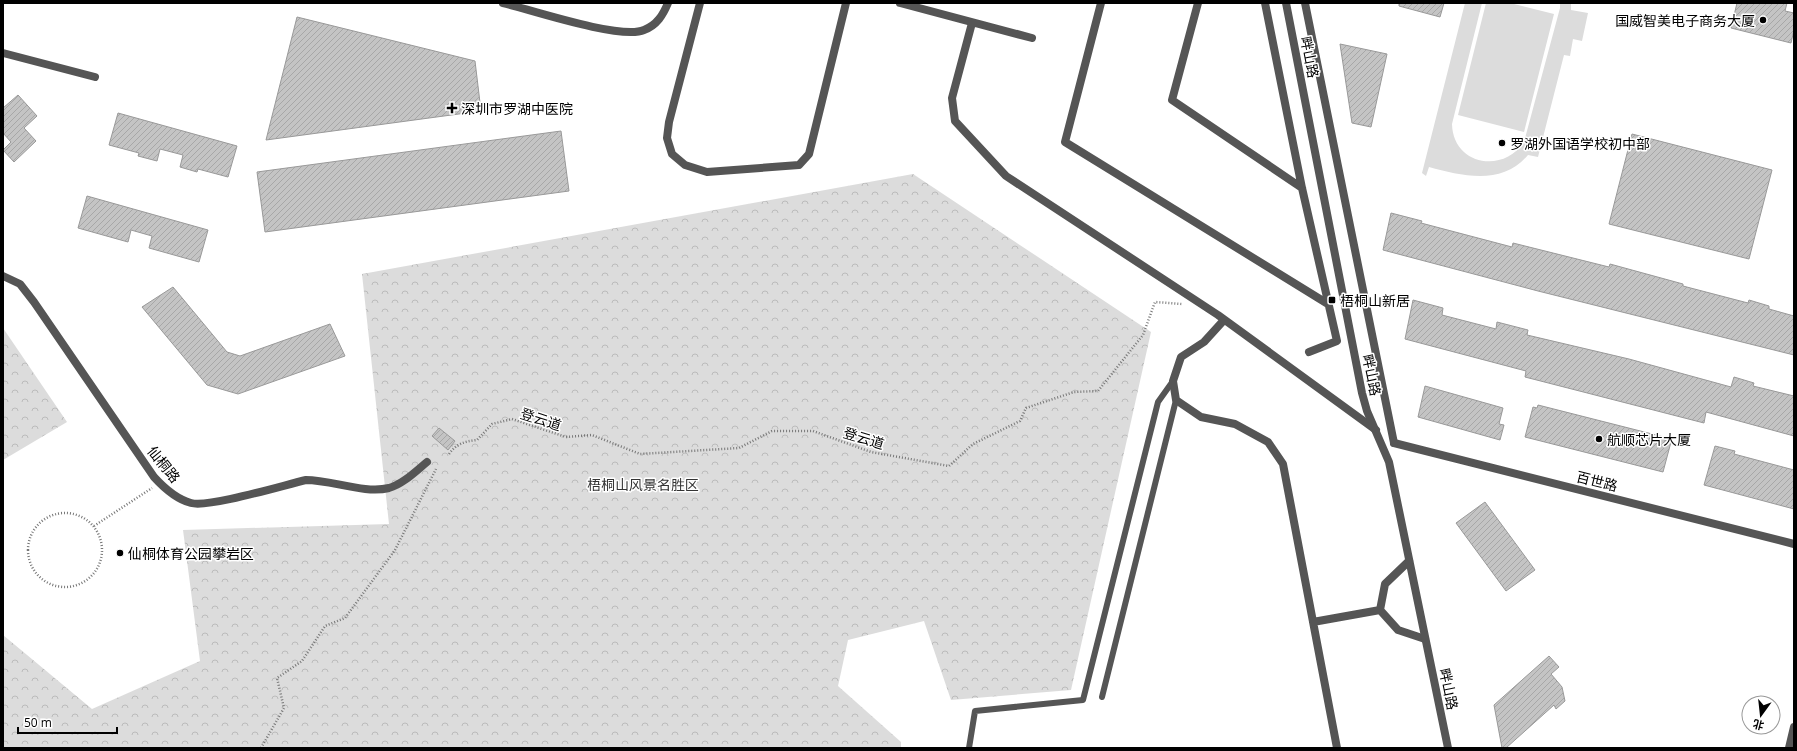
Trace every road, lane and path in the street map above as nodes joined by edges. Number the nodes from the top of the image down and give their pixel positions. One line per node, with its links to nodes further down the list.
1 (503, 3): 2 (street)
2 (668, 3)
3 (700, 3): 4 (street)
4 (846, 3)
5 (900, 3): 11 (street)
6 (1101, 3): 17 (street)
7 (1198, 3): 15 (street)
8 (1265, 3): 15 (street)
9 (1286, 3): 23 (street, 畔山路)
10 (1305, 3): 24 (street, 畔山路)
11 (972, 23): 12 (street); 19 (street)
12 (1032, 38)
13 (3, 53): 14 (street)
14 (95, 77)
15 (1302, 188): 17 (street)
16 (3, 276): 28 (street, 仙桐路)
17 (1328, 304): 20 (street)
18 (1188, 307): 25 (path, 登云道)
19 (1224, 320): 21 (street); 23 (street)
20 (1309, 352)
21 (1173, 381): 22 (street); 38 (lane)
22 (1176, 400): 33 (street); 35 (lane)
23 (1376, 430): 31 (street, 畔山路)
24 (1394, 443): 30 (street, 百世路)
25 (449, 454)
26 (427, 462): 28 (street, 仙桐路)
27 (436, 469): 37 (path)
28 (159, 483): 29 (path)
29 (94, 526): 29 (path)
30 (1794, 544)
31 (1409, 561): 32 (street); 34 (street, 畔山路)
32 (1380, 610): 33 (street); 34 (street)
33 (1313, 622): 39 (street)
34 (1425, 638): 40 (street, 畔山路)
35 (1102, 697)
36 (1794, 727): 41 (street)
37 (260, 748)
38 (969, 748)
39 (1337, 748)
40 (1448, 748)
41 (1789, 748)

